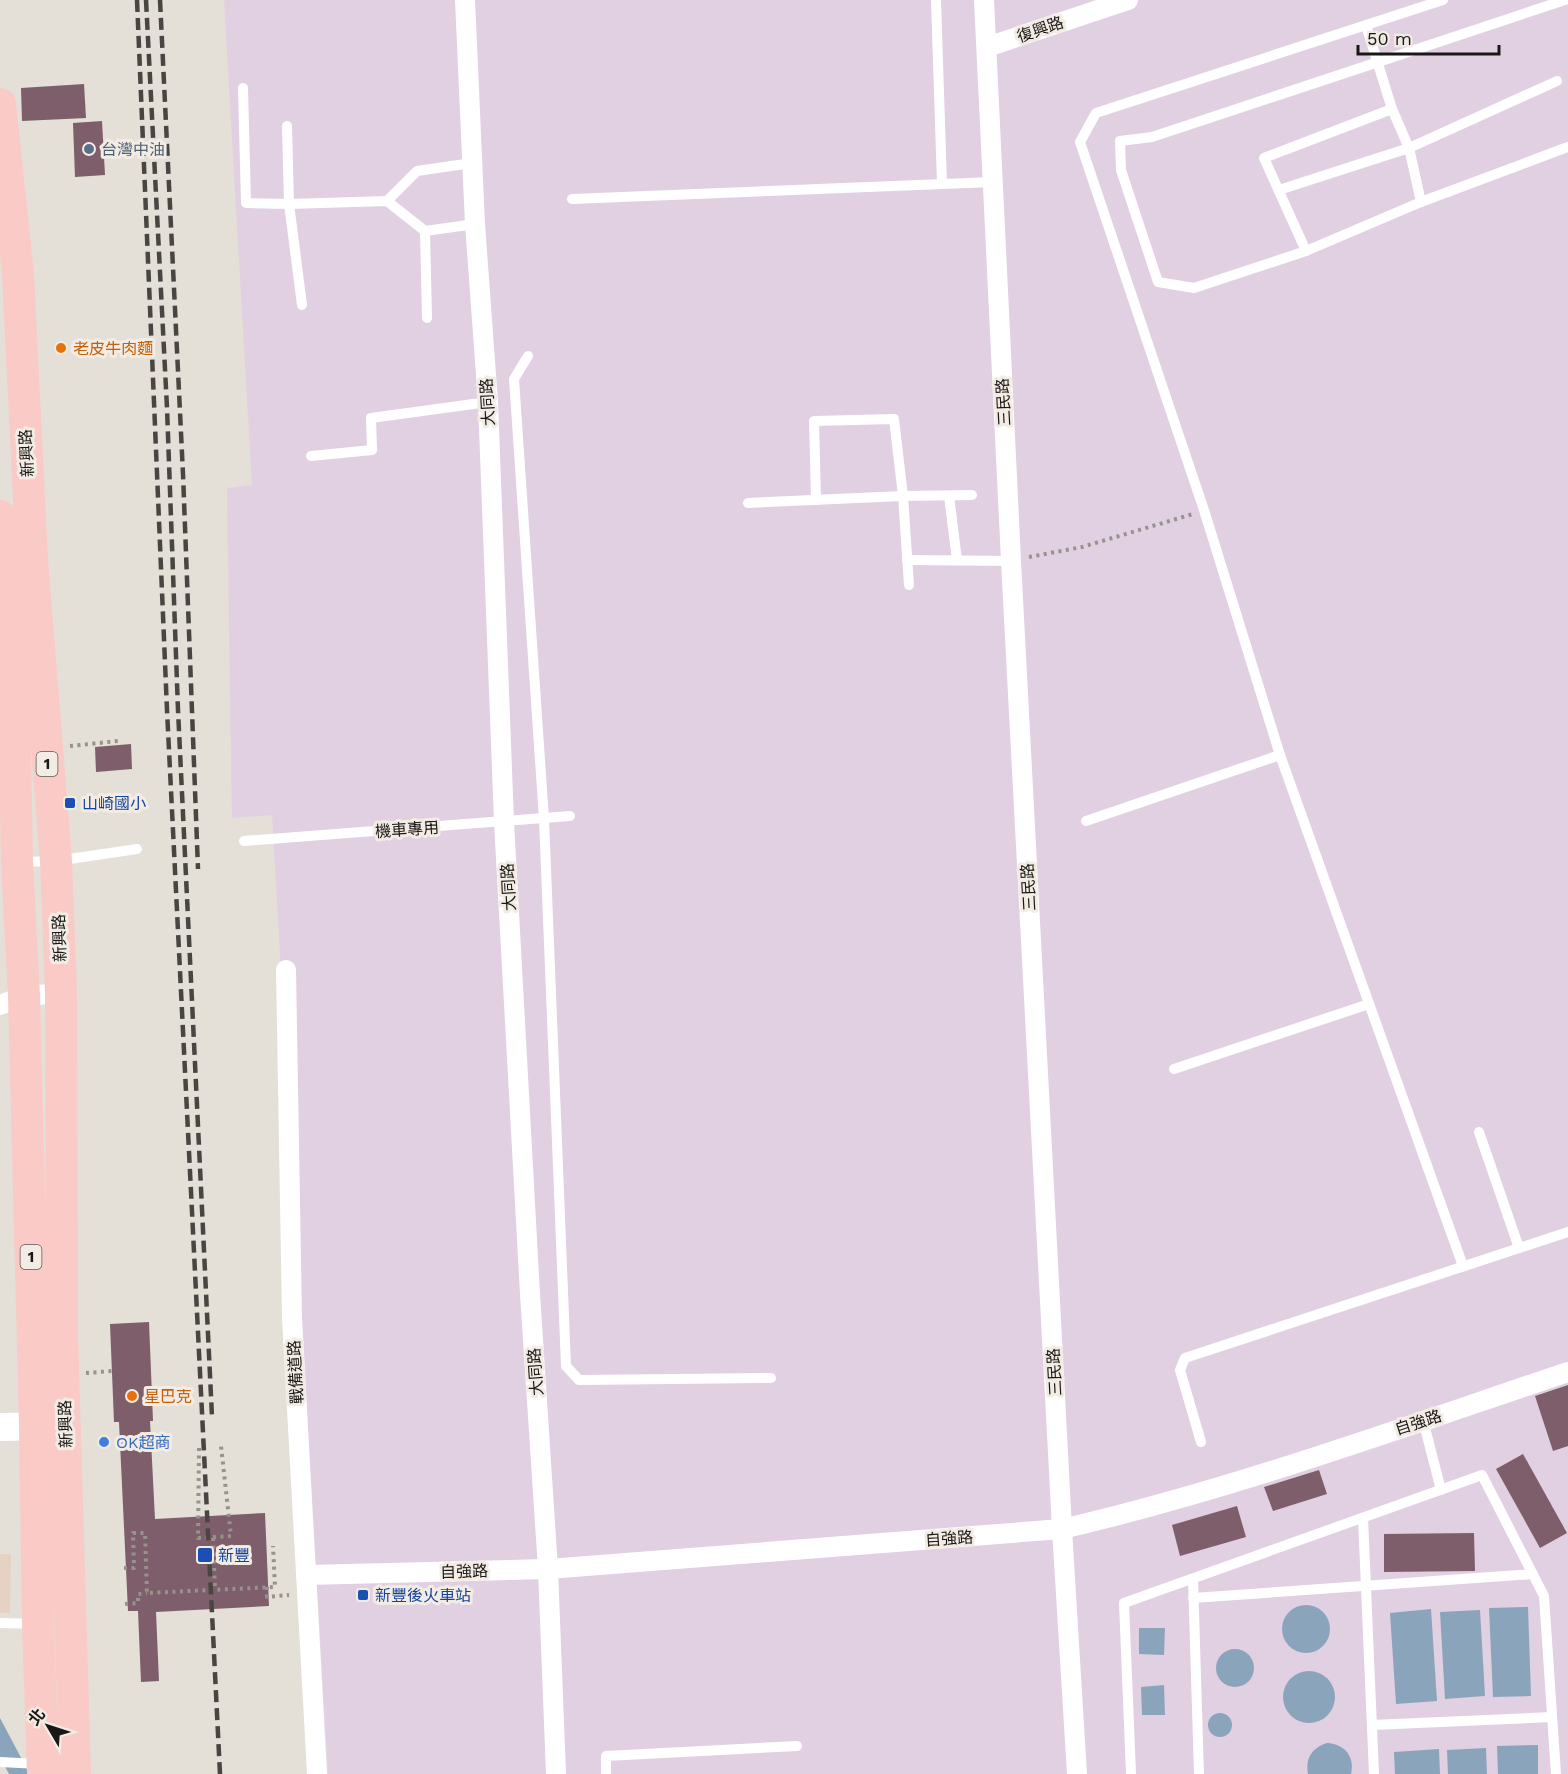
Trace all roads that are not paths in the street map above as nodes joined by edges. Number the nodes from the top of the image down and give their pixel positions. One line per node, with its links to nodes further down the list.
1 (465, 0): 17 (street, 大同路)
2 (936, 0): 19 (lane)
3 (984, 0): 8 (street, 三民路)
4 (1128, 0): 8 (street, 復興路)
5 (1443, 0): 7 (lane)
6 (1565, 0): 9 (lane)
7 (1366, 25): 9 (lane); 46 (lane)
8 (987, 47): 18 (street, 三民路)
9 (1378, 62): 13 (lane); 27 (lane)
10 (1557, 81): 16 (lane)
11 (243, 88): 24 (lane)
12 (0, 104): 28 (main road, 新興路 / 1)
13 (1392, 109): 16 (lane); 20 (lane)
14 (287, 126): 24 (lane)
15 (1568, 147): 23 (lane)
16 (1409, 148): 20 (lane); 23 (lane)
17 (472, 163): 22 (lane); 25 (street, 大同路)
18 (993, 182): 19 (lane); 43 (street, 三民路)
19 (942, 184): 21 (lane)
20 (1279, 190): 27 (lane)
21 (572, 199)
22 (387, 201): 24 (lane); 26 (lane)
23 (1421, 202): 27 (lane)
24 (289, 204): 29 (lane)
25 (476, 224): 26 (lane); 32 (street, 大同路)
26 (425, 231): 30 (lane)
27 (1306, 251)
28 (9, 274): 40 (main road, 新興路 / 1)
29 (302, 305)
30 (428, 318)
31 (528, 356): 48 (lane)
32 (488, 402): 33 (lane); 50 (street, 大同路)
33 (311, 456)
34 (949, 495): 35 (lane); 36 (lane); 42 (lane)
35 (972, 495)
36 (903, 496): 37 (lane); 37 (lane); 41 (lane)
37 (816, 500): 38 (lane)
38 (748, 502)
39 (0, 516): 40 (main road, 新興路 / 1)
40 (13, 560): 45 (main road, 新興路 / 1)
41 (907, 560): 42 (lane); 44 (lane)
42 (957, 560): 43 (lane)
43 (1011, 561): 72 (street, 三民路)
44 (909, 585)
45 (20, 750): 53 (main road, 新興路 / 1); 54 (main road, 新興路 / 1)
46 (1280, 755): 49 (lane); 58 (lane)
47 (570, 816): 48 (lane, 機車專用)
48 (544, 819): 50 (lane, 機車專用); 65 (lane)
49 (1086, 821)
50 (504, 822): 51 (lane, 機車專用); 73 (street, 大同路)
51 (244, 841)
52 (137, 849): 53 (lane)
53 (56, 861): 54 (lane); 56 (main road, 新興路 / 1)
54 (17, 862): 57 (main road, 新興路 / 1)
55 (286, 970): 75 (street, 戰備道路)
56 (61, 993): 57 (street); 67 (main road, 新興路 / 1)
57 (12, 1001): 67 (main road, 新興路 / 1)
58 (1369, 1004): 59 (lane); 63 (lane)
59 (1174, 1069)
60 (1479, 1132): 62 (lane)
61 (1568, 1232): 62 (lane)
62 (1519, 1248): 63 (lane)
63 (1463, 1266): 69 (lane)
64 (1568, 1372): 66 (street, 自強路)
65 (771, 1378)
66 (1424, 1420): 70 (lane); 72 (street, 自強路)
67 (50, 1426): 68 (street); 80 (main road, 新興路 / 1); 86 (main road, 新興路 / 1)
68 (0, 1427)
69 (1201, 1442)
70 (1441, 1490): 71 (lane); 74 (lane)
71 (1363, 1518): 76 (lane); 77 (lane)
72 (1062, 1529): 73 (street, 自強路); 90 (street, 三民路)
73 (548, 1569): 75 (street, 自強路); 88 (street, 大同路)
74 (1533, 1574): 77 (lane); 81 (lane)
75 (306, 1575): 87 (street, 戰備道路)
76 (1193, 1579): 78 (lane); 91 (lane)
77 (1365, 1585): 78 (lane); 82 (lane)
78 (1193, 1598): 92 (lane)
79 (0, 1623): 80 (lane)
80 (38, 1624): 85 (main road, 新興路 / 1)
81 (1552, 1717): 82 (lane); 94 (lane)
82 (1372, 1725): 93 (lane)
83 (797, 1746): 89 (lane)
84 (0, 1762): 85 (lane)
85 (43, 1769)
86 (75, 1774)
87 (317, 1774)
88 (556, 1774)
89 (606, 1774)
90 (1077, 1774)
91 (1131, 1774)
92 (1199, 1774)
93 (1374, 1774)
94 (1556, 1774)

